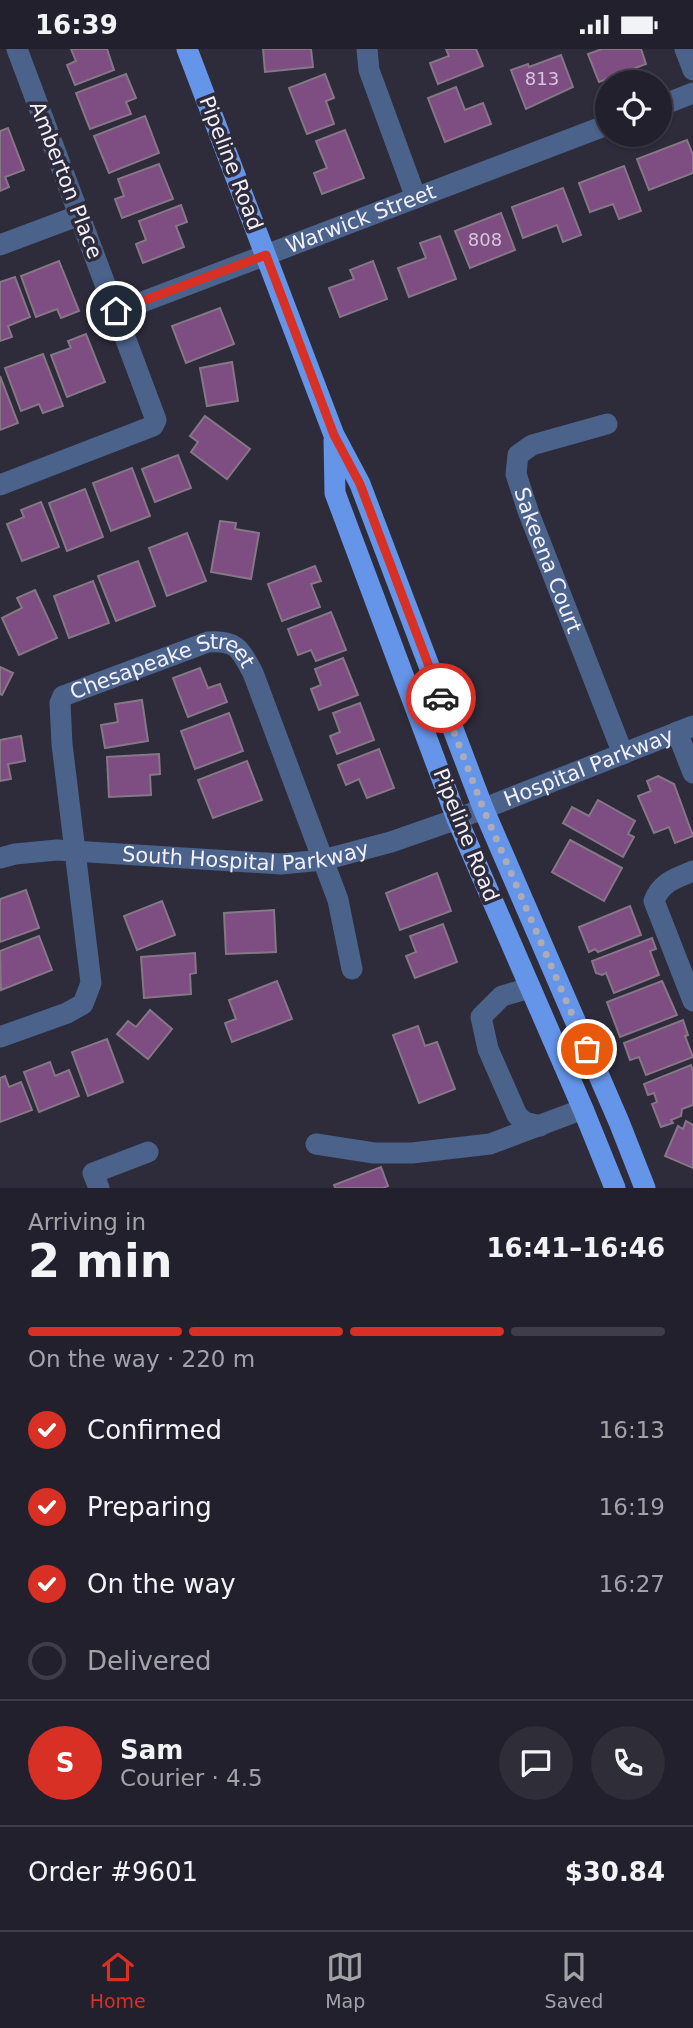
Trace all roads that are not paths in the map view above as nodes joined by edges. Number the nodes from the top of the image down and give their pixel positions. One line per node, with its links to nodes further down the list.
1 (17, 49): 10 (street, Amberton Place)
2 (187, 49): 12 (main road, Pipeline Road)
3 (367, 49): 9 (street)
4 (685, 49): 5 (street)
5 (693, 70)
6 (693, 93): 7 (street)
7 (672, 101)
8 (595, 130): 9 (street, Warwick Street)
9 (416, 198): 12 (street, Warwick Street)
10 (80, 215): 11 (street); 13 (street, Amberton Place)
11 (0, 245)
12 (266, 255): 13 (street, Warwick Street); 15 (main road, Pipeline Road)
13 (116, 311): 16 (street, Amberton Place)
14 (607, 425): 18 (street, Sakeena Court)
15 (334, 435): 20 (main road, Pipeline Road); 21 (main road, Pipeline Road)
16 (0, 485)
17 (685, 729): 18 (street, Hospital Parkway); 19 (street)
18 (623, 754): 20 (street, Hospital Parkway)
19 (693, 773)
20 (483, 808): 21 (street, South Hospital Parkway); 31 (main road, Pipeline Road)
21 (457, 818): 24 (street, South Hospital Parkway); 27 (main road, Pipeline Road)
22 (75, 852): 23 (street, South Hospital Parkway); 24 (street, South Hospital Parkway); 24 (street, Chesapeake Street); 29 (street)
23 (0, 858)
24 (323, 860): 26 (street)
25 (693, 871): 28 (street)
26 (352, 969)
27 (530, 988): 30 (main road, Pipeline Road); 32 (street)
28 (693, 1001)
29 (0, 1037)
30 (583, 1109): 32 (street); 33 (main road, Pipeline Road)
31 (619, 1122): 33 (main road); 38 (main road, Pipeline Road)
32 (540, 1126): 34 (street)
33 (593, 1133): 37 (main road, Pipeline Road)
34 (316, 1145)
35 (148, 1152): 36 (street)
36 (99, 1188)
37 (615, 1188)
38 (645, 1188)

